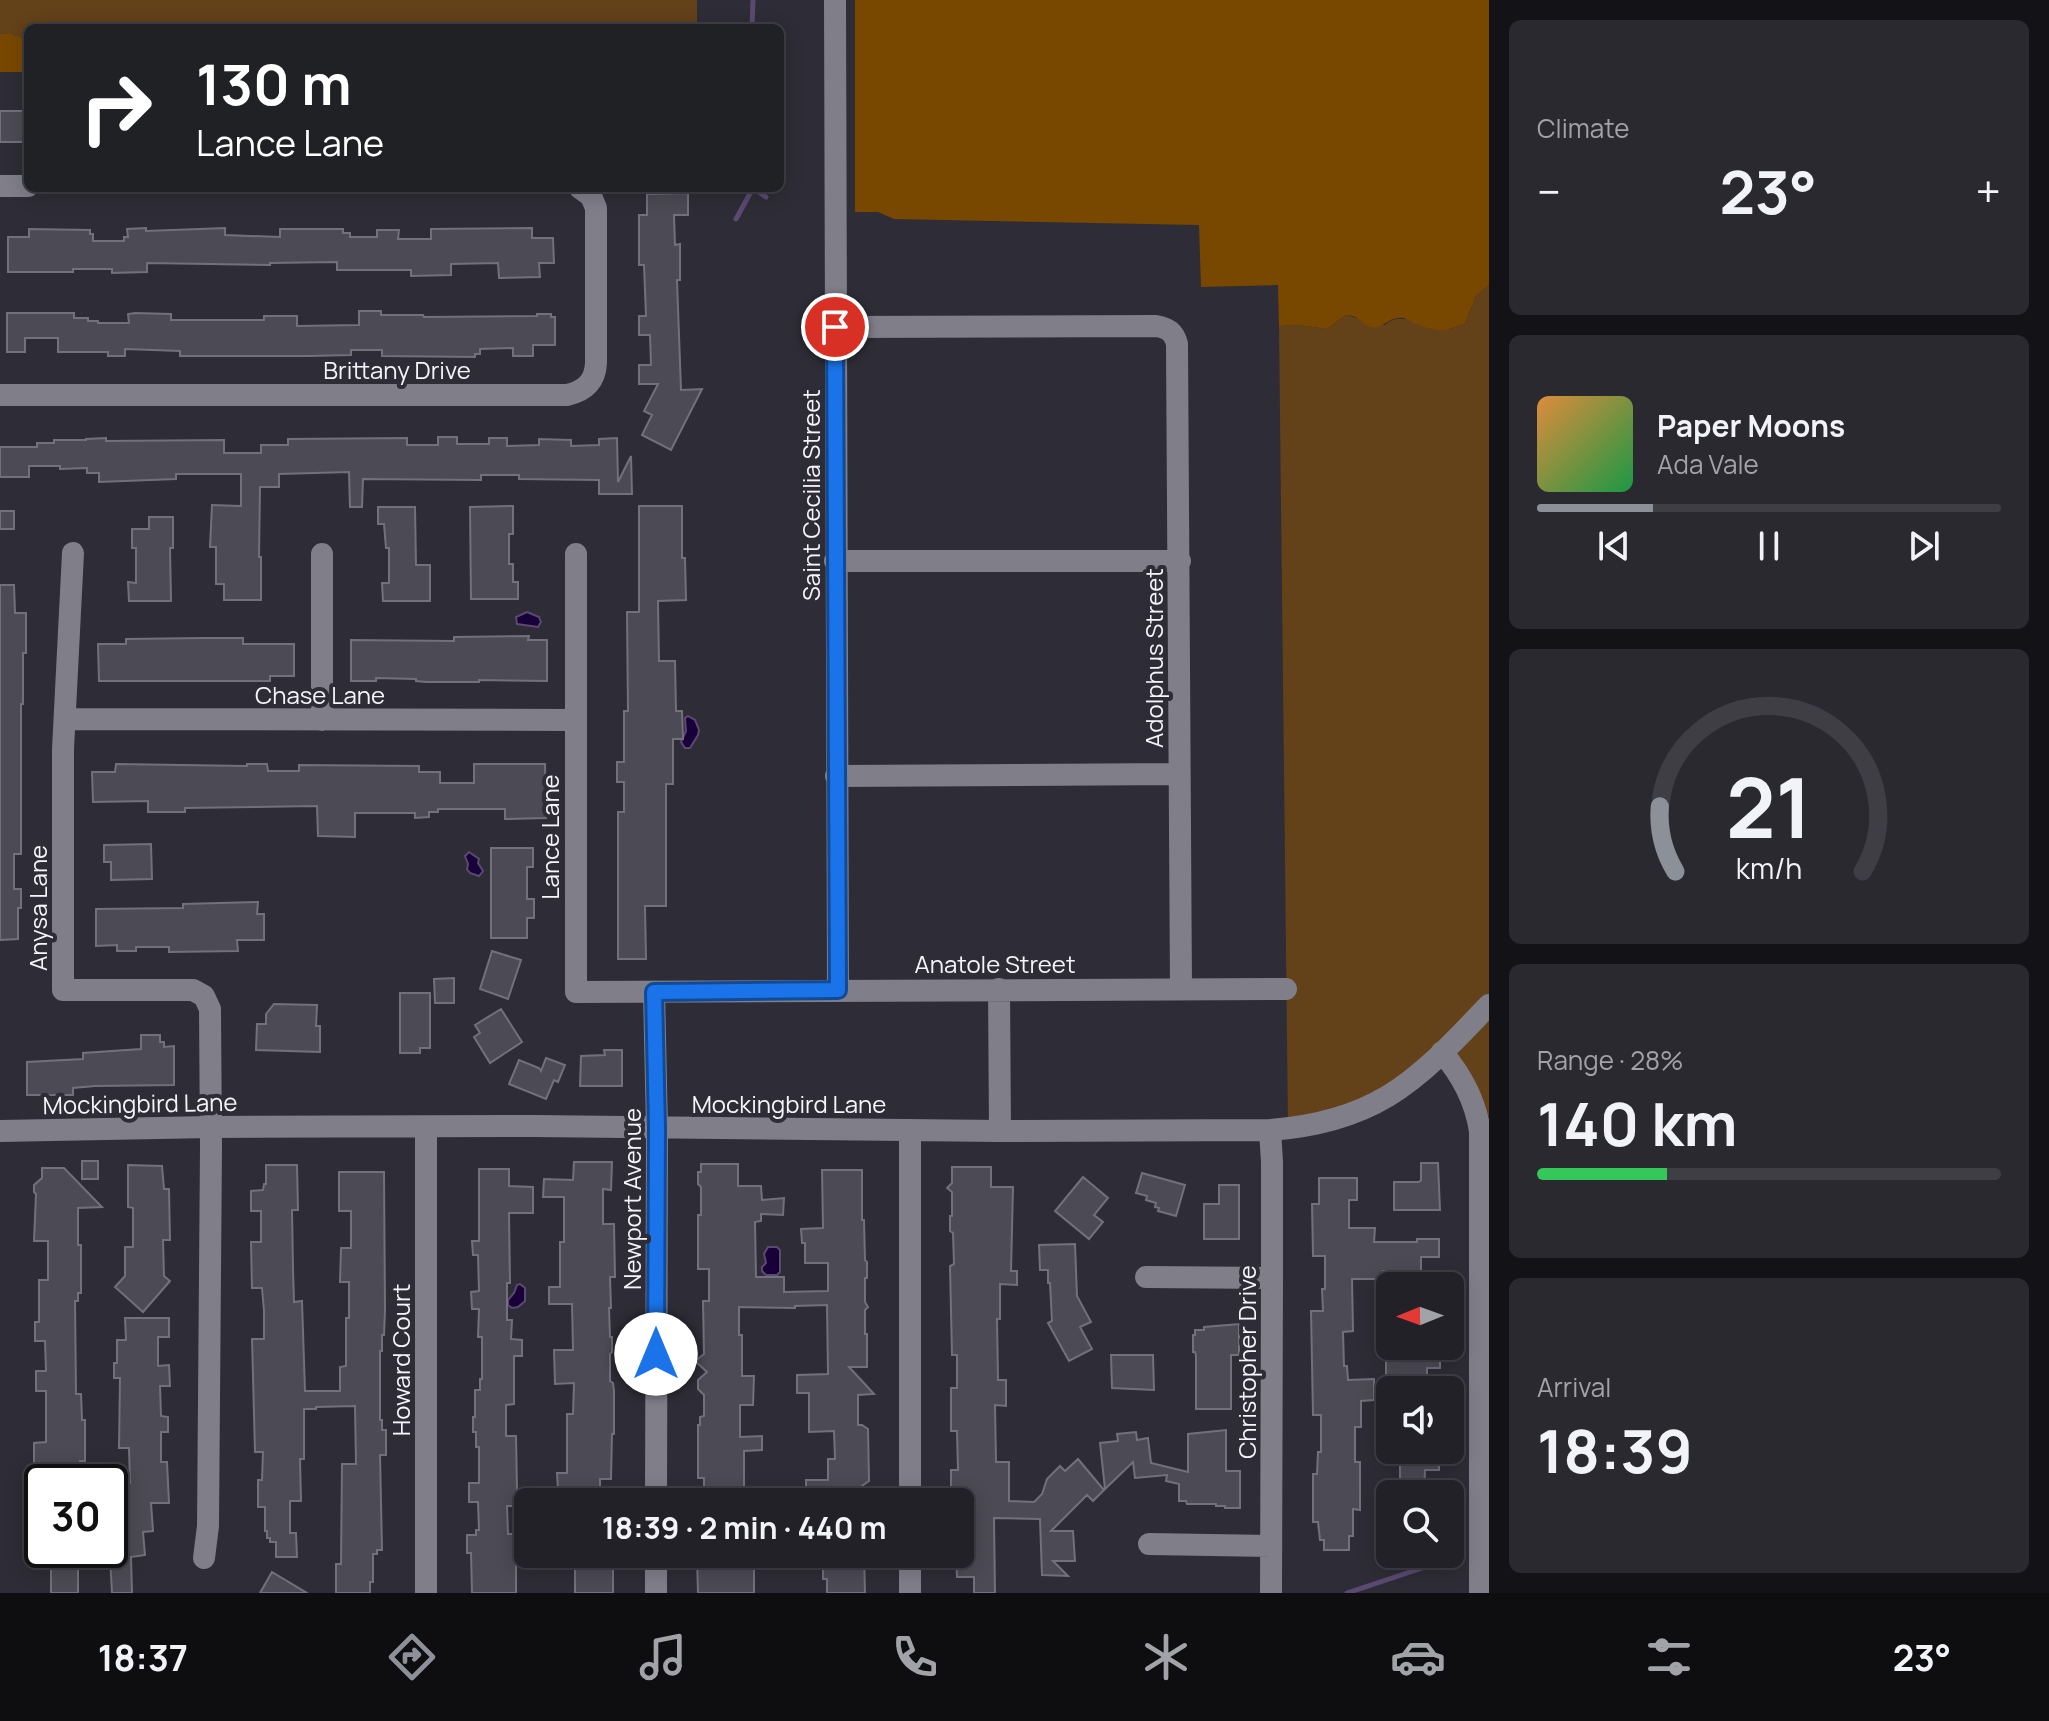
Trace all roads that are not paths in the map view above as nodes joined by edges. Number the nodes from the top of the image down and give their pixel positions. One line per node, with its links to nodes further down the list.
1 (835, 0): 5 (street, Saint Cecilia Street)
2 (0, 186): 3 (street)
3 (24, 186)
4 (586, 192): 6 (street, Brittany Drive)
5 (835, 327): 10 (street, Saint Cecilia Street); 11 (street, Adolphus Street)
6 (0, 395)
7 (73, 553): 12 (street, Anysa Lane)
8 (322, 554): 13 (street)
9 (576, 554): 14 (street, Lance Lane)
10 (835, 561): 11 (street); 16 (street, Saint Cecilia Street)
11 (1180, 561): 15 (street, Adolphus Street)
12 (65, 719): 13 (street, Chase Lane); 25 (street, Anysa Lane)
13 (322, 720): 14 (street, Chase Lane)
14 (575, 720): 21 (street, Lance Lane)
15 (1179, 774): 16 (street); 17 (street, Adolphus Street)
16 (836, 776): 20 (street, Saint Cecilia Street)
17 (1181, 988): 18 (street, Anatole Street); 19 (street, Anatole Street)
18 (999, 989): 20 (street, Anatole Street); 31 (street)
19 (1286, 989)
20 (838, 990): 22 (street, Anatole Street)
21 (654, 992): 22 (street, Lance Lane); 27 (street, Newport Avenue)
22 (703, 992)
23 (1489, 1005): 24 (street, Mockingbird Lane)
24 (1442, 1052): 29 (street, Mockingbird Lane); 45 (street)
25 (211, 1127): 26 (street, Mockingbird Lane); 30 (street, Mockingbird Lane); 38 (street, Anysa Lane)
26 (426, 1127): 27 (street, Mockingbird Lane); 41 (street, Howard Court)
27 (657, 1128): 28 (street, Mockingbird Lane); 34 (street, Newport Avenue)
28 (910, 1130): 31 (street, Mockingbird Lane); 35 (street)
29 (1270, 1130): 31 (street, Mockingbird Lane); 33 (street, Christopher Drive)
30 (0, 1131)
31 (1000, 1131)
32 (1146, 1277): 33 (street)
33 (1272, 1278): 37 (street, Christopher Drive)
34 (656, 1488)
35 (910, 1488)
36 (1149, 1544): 37 (street)
37 (1271, 1546): 44 (street, Christopher Drive)
38 (204, 1558)
39 (656, 1568): 42 (street)
40 (910, 1568): 43 (street)
41 (426, 1593)
42 (656, 1593)
43 (910, 1593)
44 (1271, 1593)
45 (1480, 1593)

